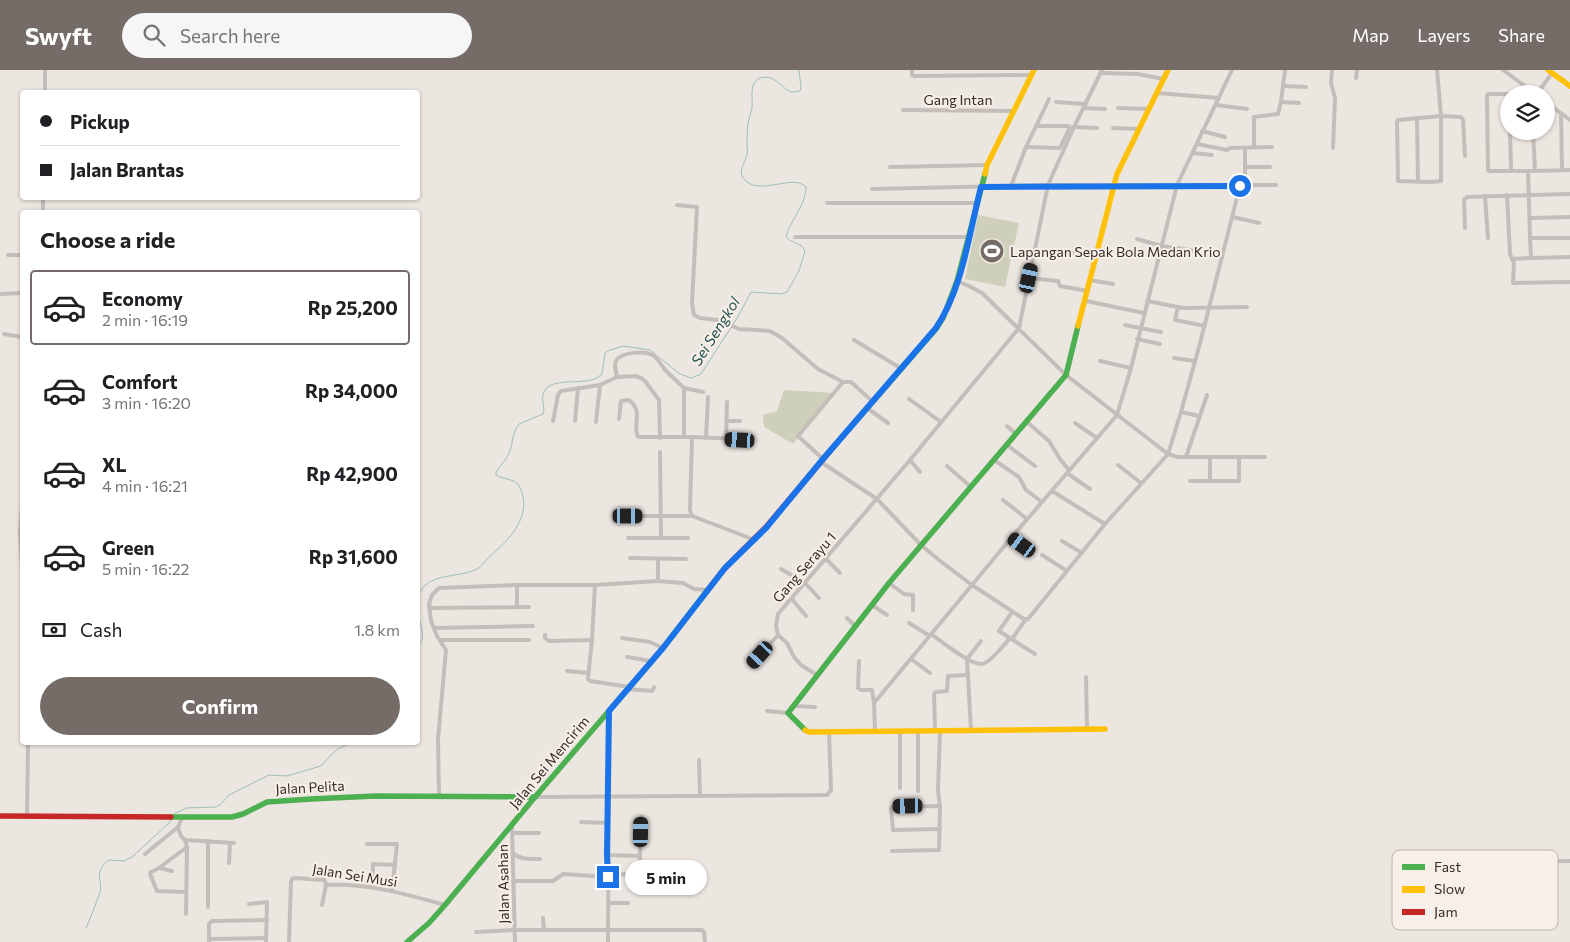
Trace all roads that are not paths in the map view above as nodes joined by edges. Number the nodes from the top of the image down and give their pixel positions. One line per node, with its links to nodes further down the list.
1 (45, 70): 21 (street)
2 (912, 70): 13 (street)
3 (1168, 70): 15 (street)
4 (1232, 70): 24 (street)
5 (1285, 70): 18 (street)
6 (1332, 70): 56 (street)
7 (1357, 70): 14 (street)
8 (1437, 70): 39 (street)
9 (1503, 70): 16 (street)
10 (1102, 71): 12 (street); 30 (street)
11 (1550, 71): 17 (street); 19 (street)
12 (1138, 72): 15 (street)
13 (1032, 73): 37 (street, Jalan Sei Mencirim)
14 (1356, 78)
15 (1164, 80): 22 (street)
16 (1524, 85)
17 (1540, 85)
18 (1283, 86): 20 (street); 27 (street)
19 (1570, 86)
20 (1306, 87)
21 (44, 90)
22 (1157, 93): 24 (street); 33 (street)
23 (1500, 94): 66 (street)
24 (1219, 98): 29 (street)
25 (1049, 99): 42 (street)
26 (1056, 102): 30 (street)
27 (1281, 102): 28 (street); 53 (street)
28 (1300, 103)
29 (1216, 105): 34 (street); 47 (street)
30 (1085, 106): 32 (street); 43 (street)
31 (1118, 108): 33 (street)
32 (1105, 109)
33 (1149, 109): 46 (street)
34 (1247, 109)
35 (1555, 109): 38 (street)
36 (903, 110): 37 (street, Gang Intan)
37 (1014, 112): 60 (street, Jalan Sei Mencirim)
38 (1561, 113): 41 (street); 64 (street)
39 (1441, 116): 40 (street); 59 (street); 69 (street)
40 (1417, 118): 69 (street); 69 (street)
41 (1570, 120)
42 (1037, 126): 52 (street); 52 (street)
43 (1074, 127): 44 (street); 73 (street)
44 (1097, 128)
45 (1112, 128): 46 (street)
46 (1138, 129): 74 (street)
47 (1202, 131): 48 (street); 51 (street)
48 (1224, 137)
49 (1510, 140): 66 (street)
50 (1534, 140): 68 (street)
51 (1196, 144): 55 (street); 57 (street)
52 (1026, 147): 72 (street)
53 (1254, 147): 54 (street); 55 (street)
54 (1272, 147)
55 (1245, 148): 62 (street)
56 (1333, 148)
57 (1193, 153): 58 (street); 70 (street)
58 (1212, 155)
59 (1465, 156)
60 (988, 165): 61 (street); 77 (street, Jalan Sei Mencirim)
61 (890, 167)
62 (1246, 167): 63 (street); 76 (street)
63 (1270, 167)
64 (1562, 170): 65 (street); 68 (street)
65 (1570, 170)
66 (1511, 171): 67 (street)
67 (1528, 171): 68 (street); 79 (street)
68 (1535, 171)
69 (1418, 182)
70 (1177, 185): 74 (street); 75 (street); 97 (street)
71 (1276, 185): 76 (street)
72 (1011, 186): 73 (street); 77 (street)
73 (1048, 186): 74 (street); 106 (street)
74 (1113, 186): 102 (street)
75 (1240, 186): 76 (street); 86 (street)
76 (1245, 186)
77 (981, 187): 78 (street); 84 (street, Jalan Sei Mencirim)
78 (872, 188)
79 (1530, 194): 80 (street); 81 (street); 88 (street)
80 (1570, 194)
81 (1507, 195): 82 (street); 105 (street)
82 (1486, 196): 90 (street); 93 (street)
83 (827, 203): 84 (street)
84 (977, 203): 92 (street, Jalan Sei Mencirim)
85 (677, 205): 139 (street)
86 (1233, 217): 89 (street); 120 (street)
87 (1570, 217): 88 (street)
88 (1530, 218): 94 (street)
89 (1259, 223)
90 (1465, 228)
91 (794, 237): 92 (street)
92 (969, 237): 108 (street, Jalan Sei Mencirim)
93 (1488, 238)
94 (1530, 238): 95 (street); 104 (street)
95 (1570, 238)
96 (1137, 239): 97 (street)
97 (1162, 246): 98 (street); 117 (street)
98 (1197, 251)
99 (1067, 252): 102 (street)
100 (8, 255): 101 (street)
101 (20, 255)
102 (1096, 256): 107 (street)
103 (1570, 257): 104 (street)
104 (1530, 258): 105 (street)
105 (1512, 260): 109 (street)
106 (1029, 278): 113 (street); 124 (street)
107 (1090, 280): 111 (street); 113 (street)
108 (958, 281): 124 (street); 136 (street, Jalan Sei Mencirim)
109 (1514, 282): 110 (street); 112 (street)
110 (1570, 282)
111 (1113, 284)
112 (1514, 289)
113 (1088, 292): 116 (street)
114 (20, 293): 115 (street)
115 (0, 294)
116 (1086, 301): 121 (street); 137 (street)
117 (1147, 302): 118 (street); 121 (street)
118 (1178, 307): 120 (street); 123 (street)
119 (1247, 307): 120 (street)
120 (1208, 308): 123 (street)
121 (1144, 313): 125 (street)
122 (1125, 325): 125 (street)
123 (1205, 326): 134 (street)
124 (1019, 328): 137 (street); 159 (street, Gang Serayu 1)
125 (1140, 328): 126 (street); 129 (street)
126 (1161, 332)
127 (4, 334): 128 (street)
128 (20, 337)
129 (1138, 338): 131 (street); 135 (street)
130 (854, 340): 136 (street)
131 (1160, 344)
132 (1174, 358): 134 (street)
133 (1100, 361): 135 (street)
134 (1196, 361): 150 (street)
135 (1131, 368): 151 (street)
136 (902, 369): 148 (street, Jalan Sei Mencirim)
137 (1066, 375): 151 (street); 160 (street)
138 (617, 377): 140 (street); 142 (street); 166 (street)
139 (843, 382): 148 (street); 179 (street)
140 (600, 385): 141 (street); 158 (street)
141 (578, 388): 154 (street); 157 (street)
142 (684, 388): 143 (street); 167 (street)
143 (703, 392)
144 (1207, 395): 152 (street)
145 (708, 397): 168 (street)
146 (909, 399): 159 (street)
147 (727, 402): 155 (street)
148 (873, 402): 149 (street, Jalan Sei Mencirim)
149 (867, 408): 161 (street); 179 (street, Jalan Sei Mencirim)
150 (1181, 412): 152 (street); 174 (street)
151 (1117, 415): 169 (street); 174 (street)
152 (1199, 416): 175 (street)
153 (619, 419): 166 (street)
154 (553, 421)
155 (726, 421): 156 (street); 170 (street)
156 (740, 421)
157 (574, 422)
158 (596, 422)
159 (941, 422): 180 (street, Gang Serayu 1)
160 (1027, 422): 164 (street); 186 (street)
161 (888, 423)
162 (1075, 423): 169 (street)
163 (1007, 426): 164 (street)
164 (1016, 434): 172 (street)
165 (692, 437): 167 (street); 168 (street); 198 (street)
166 (660, 438): 167 (street)
167 (684, 438)
168 (706, 438): 170 (street)
169 (1096, 438): 186 (street)
170 (726, 439): 171 (street)
171 (740, 440)
172 (1008, 445): 181 (street); 184 (street)
173 (660, 452): 197 (street)
174 (1168, 454): 175 (street); 189 (street)
175 (1186, 457): 178 (street)
176 (1239, 457): 177 (street); 178 (street); 187 (street)
177 (1265, 457)
178 (1210, 458): 187 (street)
179 (822, 460): 193 (street); 205 (street, Jalan Sei Mencirim)
180 (910, 460): 185 (street); 193 (street, Gang Serayu 1)
181 (994, 460): 190 (street); 195 (street)
182 (1118, 465): 189 (street)
183 (947, 466): 190 (street)
184 (1035, 466)
185 (920, 472)
186 (1068, 472): 191 (street); 192 (street)
187 (1210, 480): 188 (street)
188 (1190, 481)
189 (1141, 483): 200 (street)
190 (971, 488): 207 (street)
191 (1090, 489)
192 (1052, 491): 195 (street); 200 (street)
193 (877, 499): 207 (street); 214 (street, Gang Serayu 1)
194 (1003, 500): 199 (street)
195 (1042, 502): 199 (street)
196 (628, 516): 197 (street)
197 (660, 516): 198 (street); 202 (street)
198 (692, 516): 205 (street)
199 (1027, 519): 204 (street)
200 (1105, 524): 209 (street)
201 (628, 538): 202 (street)
202 (661, 538): 203 (street)
203 (688, 538)
204 (1011, 538): 208 (street); 223 (street)
205 (755, 540): 224 (street, Jalan Sei Mencirim)
206 (1062, 540): 209 (street)
207 (921, 545): 220 (street); 223 (street)
208 (1032, 553)
209 (1082, 553): 216 (street)
210 (1042, 555): 216 (street)
211 (630, 558): 212 (street)
212 (658, 558): 213 (street); 218 (street)
213 (686, 559)
214 (826, 559): 217 (street); 219 (street, Gang Serayu 1)
215 (781, 569): 219 (street)
216 (1066, 571): 236 (street)
217 (840, 573)
218 (658, 581): 222 (street); 224 (street)
219 (805, 583): 225 (street); 226 (street, Gang Serayu 1)
220 (889, 583): 227 (street); 231 (street)
221 (517, 585): 222 (street); 228 (street); 230 (street)
222 (595, 585): 248 (street)
223 (972, 585): 232 (street); 243 (street)
224 (708, 590): 250 (street, Jalan Sei Mencirim)
225 (819, 598)
226 (792, 599): 234 (street); 242 (street, Gang Serayu 1)
227 (872, 605): 233 (street); 239 (street)
228 (517, 607): 229 (street); 230 (street)
229 (529, 607)
230 (429, 608): 240 (street)
231 (913, 610)
232 (1012, 612): 236 (street); 245 (street)
233 (887, 615)
234 (806, 616)
235 (847, 618): 239 (street)
236 (1026, 620): 245 (street)
237 (909, 623): 243 (street)
238 (533, 626): 240 (street)
239 (855, 626): 261 (street)
240 (434, 628): 246 (street)
241 (545, 635): 248 (street)
242 (778, 635): 257 (street); 261 (street)
243 (931, 635): 253 (street); 254 (street)
244 (622, 638): 250 (street)
245 (1011, 639): 251 (street); 254 (street)
246 (440, 640): 247 (street); 286 (street)
247 (529, 640)
248 (592, 640): 260 (street)
249 (981, 641): 254 (street)
250 (663, 648): 255 (street, Jalan Sei Mencirim)
251 (1035, 654)
252 (627, 657): 255 (street)
253 (911, 658): 259 (street); 266 (street)
254 (967, 659): 262 (street)
255 (651, 661): 265 (street, Jalan Sei Mencirim)
256 (860, 661): 266 (street)
257 (751, 665)
258 (567, 671): 260 (street)
259 (930, 672)
260 (588, 673): 265 (street)
261 (817, 675): 267 (street)
262 (968, 676): 274 (street); 278 (street)
263 (1086, 677): 272 (street)
264 (654, 687): 265 (street)
265 (628, 688): 269 (street, Jalan Sei Mencirim)
266 (874, 703): 275 (street)
267 (794, 706): 268 (street); 271 (street)
268 (815, 707)
269 (609, 711): 284 (street); 287 (street, Jalan Sei Mencirim)
270 (767, 711): 271 (street)
271 (788, 713): 279 (street)
272 (1087, 729): 273 (street); 274 (street)
273 (1105, 729)
274 (971, 730): 278 (street)
275 (875, 731): 276 (street); 279 (street)
276 (900, 731): 277 (street); 282 (street)
277 (918, 731): 278 (street); 283 (street)
278 (937, 731): 288 (street)
279 (829, 732): 285 (street)
280 (28, 745): 290 (street)
281 (699, 760): 285 (street)
282 (900, 788)
283 (918, 791)
284 (609, 796): 285 (street); 287 (street); 294 (street)
285 (700, 796)
286 (439, 797): 287 (street, Jalan Pelita); 291 (street, Jalan Pelita)
287 (535, 797): 295 (street, Jalan Sei Mencirim)
288 (940, 806): 297 (street); 297 (street)
289 (0, 816): 290 (street, Jalan Pelita)
290 (28, 816): 291 (street, Jalan Pelita)
291 (180, 816): 296 (street)
292 (641, 817): 308 (street)
293 (581, 822): 294 (street)
294 (608, 823): 307 (street)
295 (512, 826): 298 (street, Jalan Asahan); 326 (street, Jalan Sei Mencirim)
296 (178, 827): 300 (street); 306 (street)
297 (940, 829): 304 (street)
298 (513, 833): 299 (street); 305 (street, Jalan Asahan)
299 (539, 833)
300 (185, 840): 301 (street); 303 (street)
301 (208, 841): 310 (street); 327 (street)
302 (367, 844): 311 (street)
303 (187, 847): 312 (street); 320 (street)
304 (892, 851)
305 (513, 853): 309 (street); 317 (street, Jalan Asahan)
306 (145, 854)
307 (607, 855): 308 (street); 315 (street)
308 (640, 856): 316 (street)
309 (540, 859)
310 (229, 863)
311 (395, 865): 319 (street); 321 (street)
312 (159, 868): 313 (street); 320 (street)
313 (172, 871)
314 (629, 874): 315 (street)
315 (608, 876): 317 (street); 324 (street)
316 (640, 879)
317 (513, 881): 331 (street, Jalan Asahan)
318 (326, 885): 319 (street, Jalan Sei Musi); 325 (street); 337 (street, Jalan Sei Musi)
319 (372, 887): 321 (street, Jalan Sei Musi)
320 (186, 892): 328 (street)
321 (392, 892): 326 (street, Jalan Sei Musi)
322 (628, 903): 324 (street)
323 (249, 904): 330 (street)
324 (608, 904): 333 (street)
325 (322, 905)
326 (445, 905): 338 (street, Jalan Sei Mencirim)
327 (208, 907)
328 (186, 914)
329 (543, 918): 332 (street)
330 (267, 920): 335 (street); 336 (street)
331 (515, 930): 332 (street); 334 (street); 339 (street, Jalan Asahan)
332 (544, 930): 333 (street)
333 (608, 930): 340 (street); 341 (street)
334 (476, 932)
335 (266, 940): 336 (street)
336 (209, 941)
337 (289, 942)
338 (407, 942)
339 (515, 942)
340 (608, 942)
341 (704, 942)

